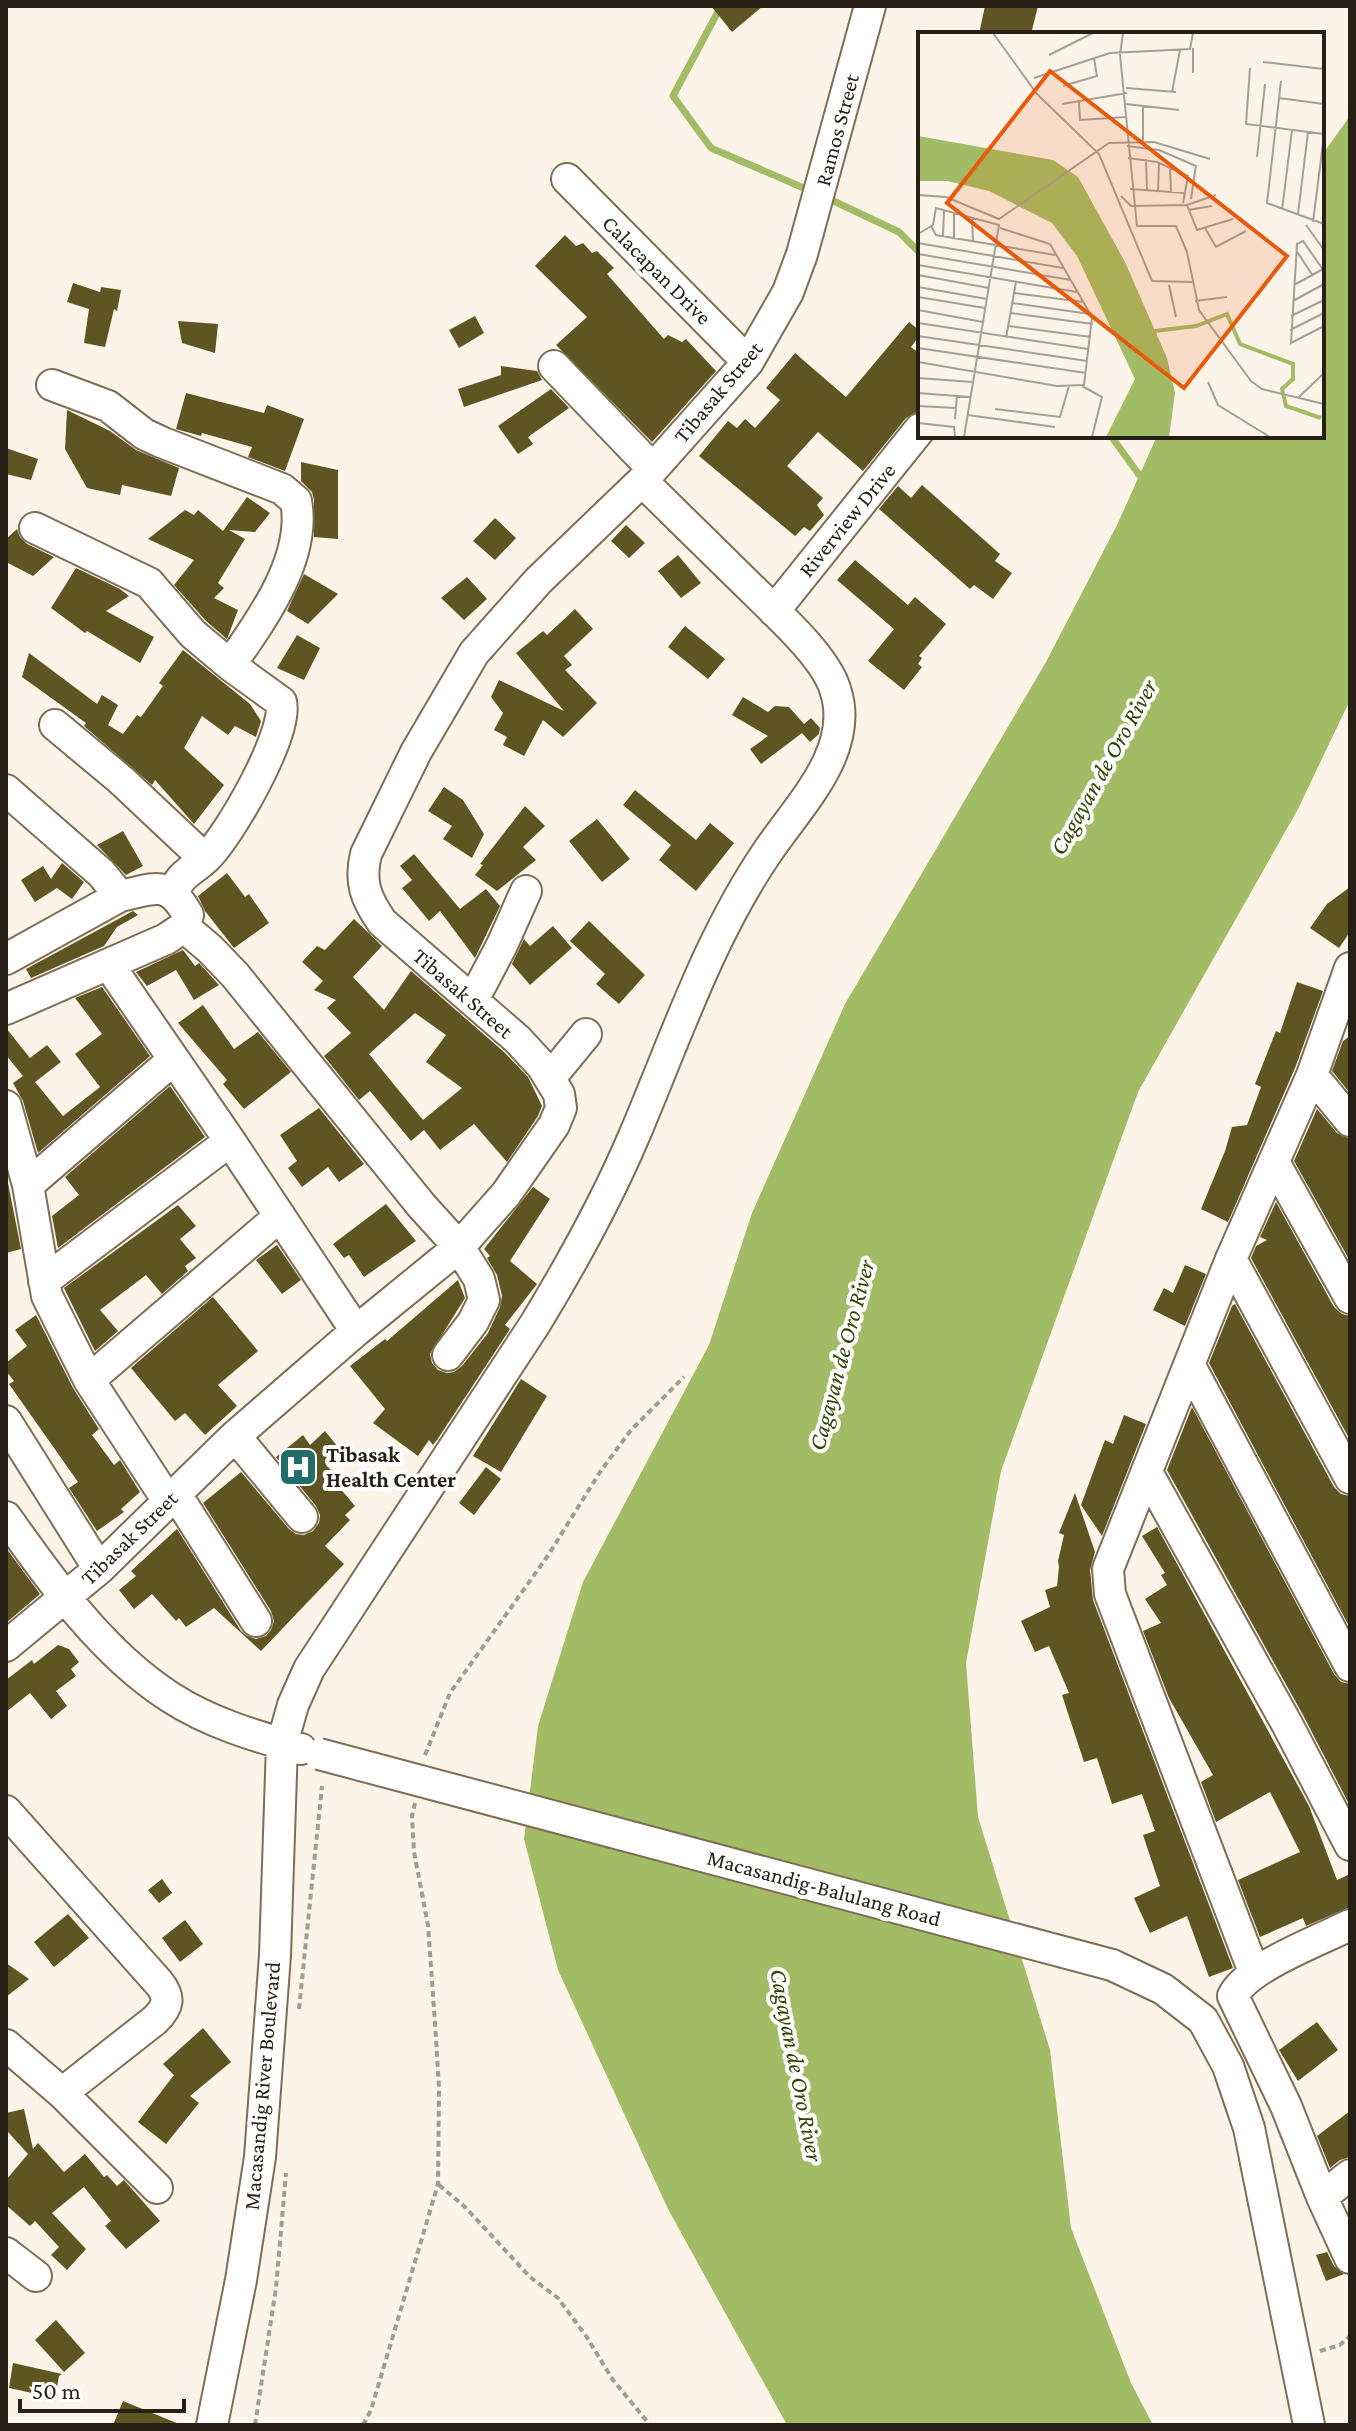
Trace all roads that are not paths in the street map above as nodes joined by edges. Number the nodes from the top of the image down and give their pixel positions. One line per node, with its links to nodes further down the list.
1 (870, 6): 3 (street, Ramos Street)
2 (567, 179): 4 (street, Calacapan Drive)
3 (802, 254): 4 (street, Tibasak Street)
4 (748, 362): 8 (street, Tibasak Street)
5 (554, 366): 8 (street, Macasandig River Boulevard)
6 (52, 385): 11 (street)
7 (918, 431): 10 (street, Riverview Drive)
8 (647, 475): 10 (street, Macasandig River Boulevard); 22 (street, Tibasak Street)
9 (35, 528): 11 (street)
10 (774, 611): 54 (street, Macasandig River Boulevard)
11 (230, 665): 14 (street)
12 (55, 725): 14 (street)
13 (6, 790): 17 (street)
14 (205, 859): 16 (street)
15 (526, 891): 22 (street)
16 (174, 894): 17 (street); 18 (street)
17 (120, 896): 19 (street)
18 (184, 927): 20 (street); 34 (street)
19 (6, 959)
20 (109, 965): 23 (street); 25 (street)
21 (1350, 968): 26 (street)
22 (473, 1000): 27 (street, Tibasak Street)
23 (6, 1009)
24 (586, 1034): 27 (street)
25 (173, 1060): 30 (street); 32 (street)
26 (1312, 1075): 29 (street); 31 (street)
27 (550, 1078): 34 (street, Tibasak Street)
28 (6, 1106): 32 (street)
29 (1350, 1121)
30 (230, 1141): 33 (street); 36 (street)
31 (1274, 1162): 35 (street); 37 (street)
32 (28, 1185): 36 (street)
33 (280, 1216): 38 (street); 41 (street)
34 (459, 1247): 38 (street, Tibasak Street); 39 (street)
35 (1231, 1259): 40 (street); 45 (street)
36 (44, 1281): 41 (street)
37 (1350, 1298)
38 (356, 1331): 43 (street, Tibasak Street)
39 (448, 1355)
40 (1190, 1366): 44 (street); 53 (street)
41 (89, 1380): 46 (street)
42 (6, 1421): 49 (street)
43 (235, 1436): 46 (street, Tibasak Street); 48 (street)
44 (1148, 1474): 56 (street); 58 (street)
45 (1350, 1478)
46 (172, 1497): 49 (street, Tibasak Street); 51 (street)
47 (6, 1517): 50 (street, Macasandig-Balulang Road)
48 (302, 1517)
49 (99, 1569): 50 (street, Tibasak Street)
50 (66, 1598): 52 (street, Tibasak Street); 54 (street, Macasandig-Balulang Road)
51 (256, 1621)
52 (6, 1646)
53 (1350, 1666)
54 (282, 1744): 67 (street, Macasandig River Boulevard); 68 (street, Macasandig-Balulang Road, bridge)
55 (6, 1811): 60 (street)
56 (1350, 1845)
57 (1350, 1925): 58 (street)
58 (1254, 1972): 63 (street)
59 (6, 2045): 60 (street)
60 (62, 2093): 62 (street)
61 (1350, 2175): 63 (street)
62 (157, 2188)
63 (1322, 2197): 65 (street)
64 (6, 2253): 66 (street)
65 (1350, 2258)
66 (36, 2276)
67 (212, 2425)
68 (1309, 2425)

